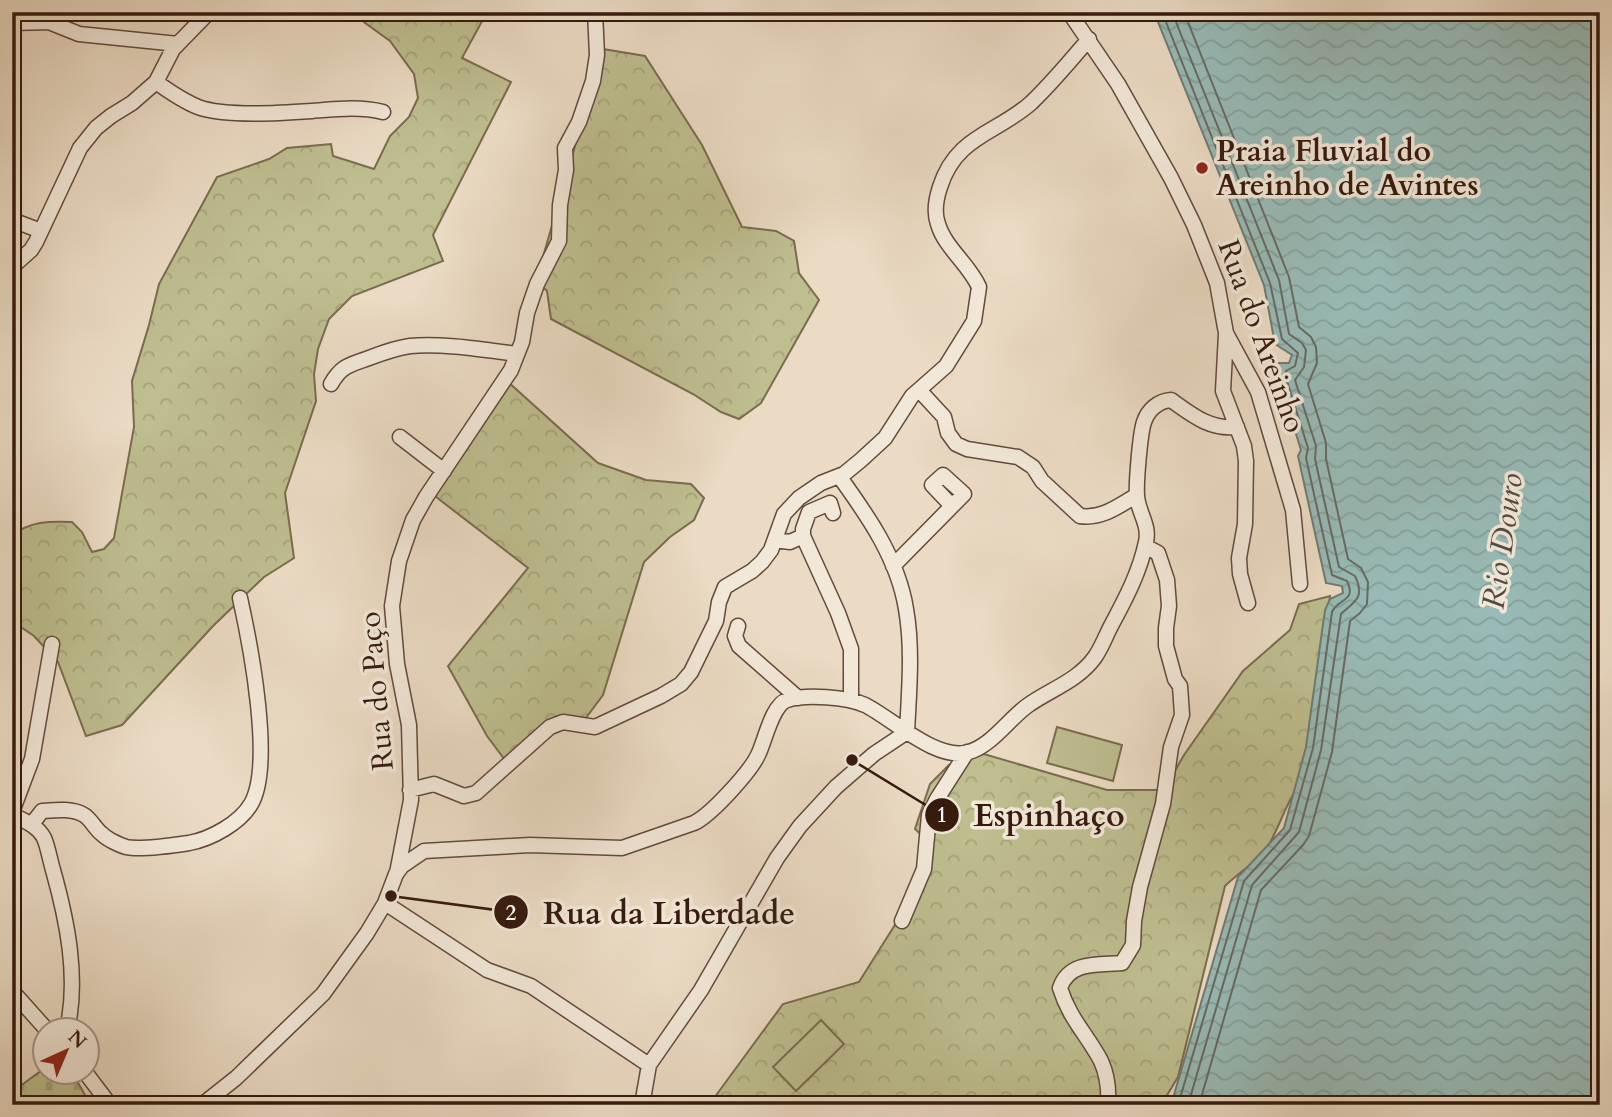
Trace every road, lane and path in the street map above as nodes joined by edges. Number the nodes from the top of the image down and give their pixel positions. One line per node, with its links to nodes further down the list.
1 (209, 12): 7 (street)
2 (595, 12): 14 (street, Rua do Paço)
3 (1069, 12): 6 (street, Rua do Areinho)
4 (43, 17): 5 (street); 7 (street)
5 (12, 23)
6 (1088, 39): 13 (street, Rua do Areinho); 16 (street)
7 (178, 44): 8 (street)
8 (156, 82): 9 (street); 11 (street)
9 (383, 112)
10 (12, 220): 11 (street)
11 (41, 231): 12 (street)
12 (12, 267)
13 (1226, 333): 17 (street); 28 (street, Rua do Areinho)
14 (517, 354): 15 (street); 19 (street, Rua do Paço)
15 (331, 384)
16 (920, 391): 20 (street); 21 (street)
17 (1237, 427): 21 (street); 30 (street)
18 (400, 437): 19 (street)
19 (444, 471): 37 (street, Rua do Paço)
20 (839, 476): 25 (street); 27 (street)
21 (1137, 495): 26 (street)
22 (952, 506): 27 (street)
23 (833, 513): 24 (street)
24 (803, 536): 25 (street); 34 (street)
25 (775, 540): 37 (street)
26 (1145, 546): 36 (street); 52 (street)
27 (893, 566): 35 (street)
28 (1300, 584)
29 (240, 598): 40 (street)
30 (1248, 603)
31 (738, 626): 33 (street)
32 (52, 644): 38 (street)
33 (798, 698): 34 (street); 41 (street)
34 (851, 700): 35 (street)
35 (907, 732): 36 (street); 47 (street)
36 (967, 752): 43 (street)
37 (410, 790): 41 (street, Rua do Paço)
38 (12, 812)
39 (12, 822): 40 (street)
40 (32, 824): 46 (street)
41 (396, 874): 42 (street, Rua do Paço)
42 (385, 903): 47 (street); 49 (street, Rua do Paço)
43 (902, 921)
44 (12, 991): 45 (street)
45 (34, 1016)
46 (70, 1016)
47 (649, 1065): 51 (street)
48 (96, 1086): 50 (street)
49 (205, 1104)
50 (110, 1105)
51 (642, 1105)
52 (1108, 1105)

